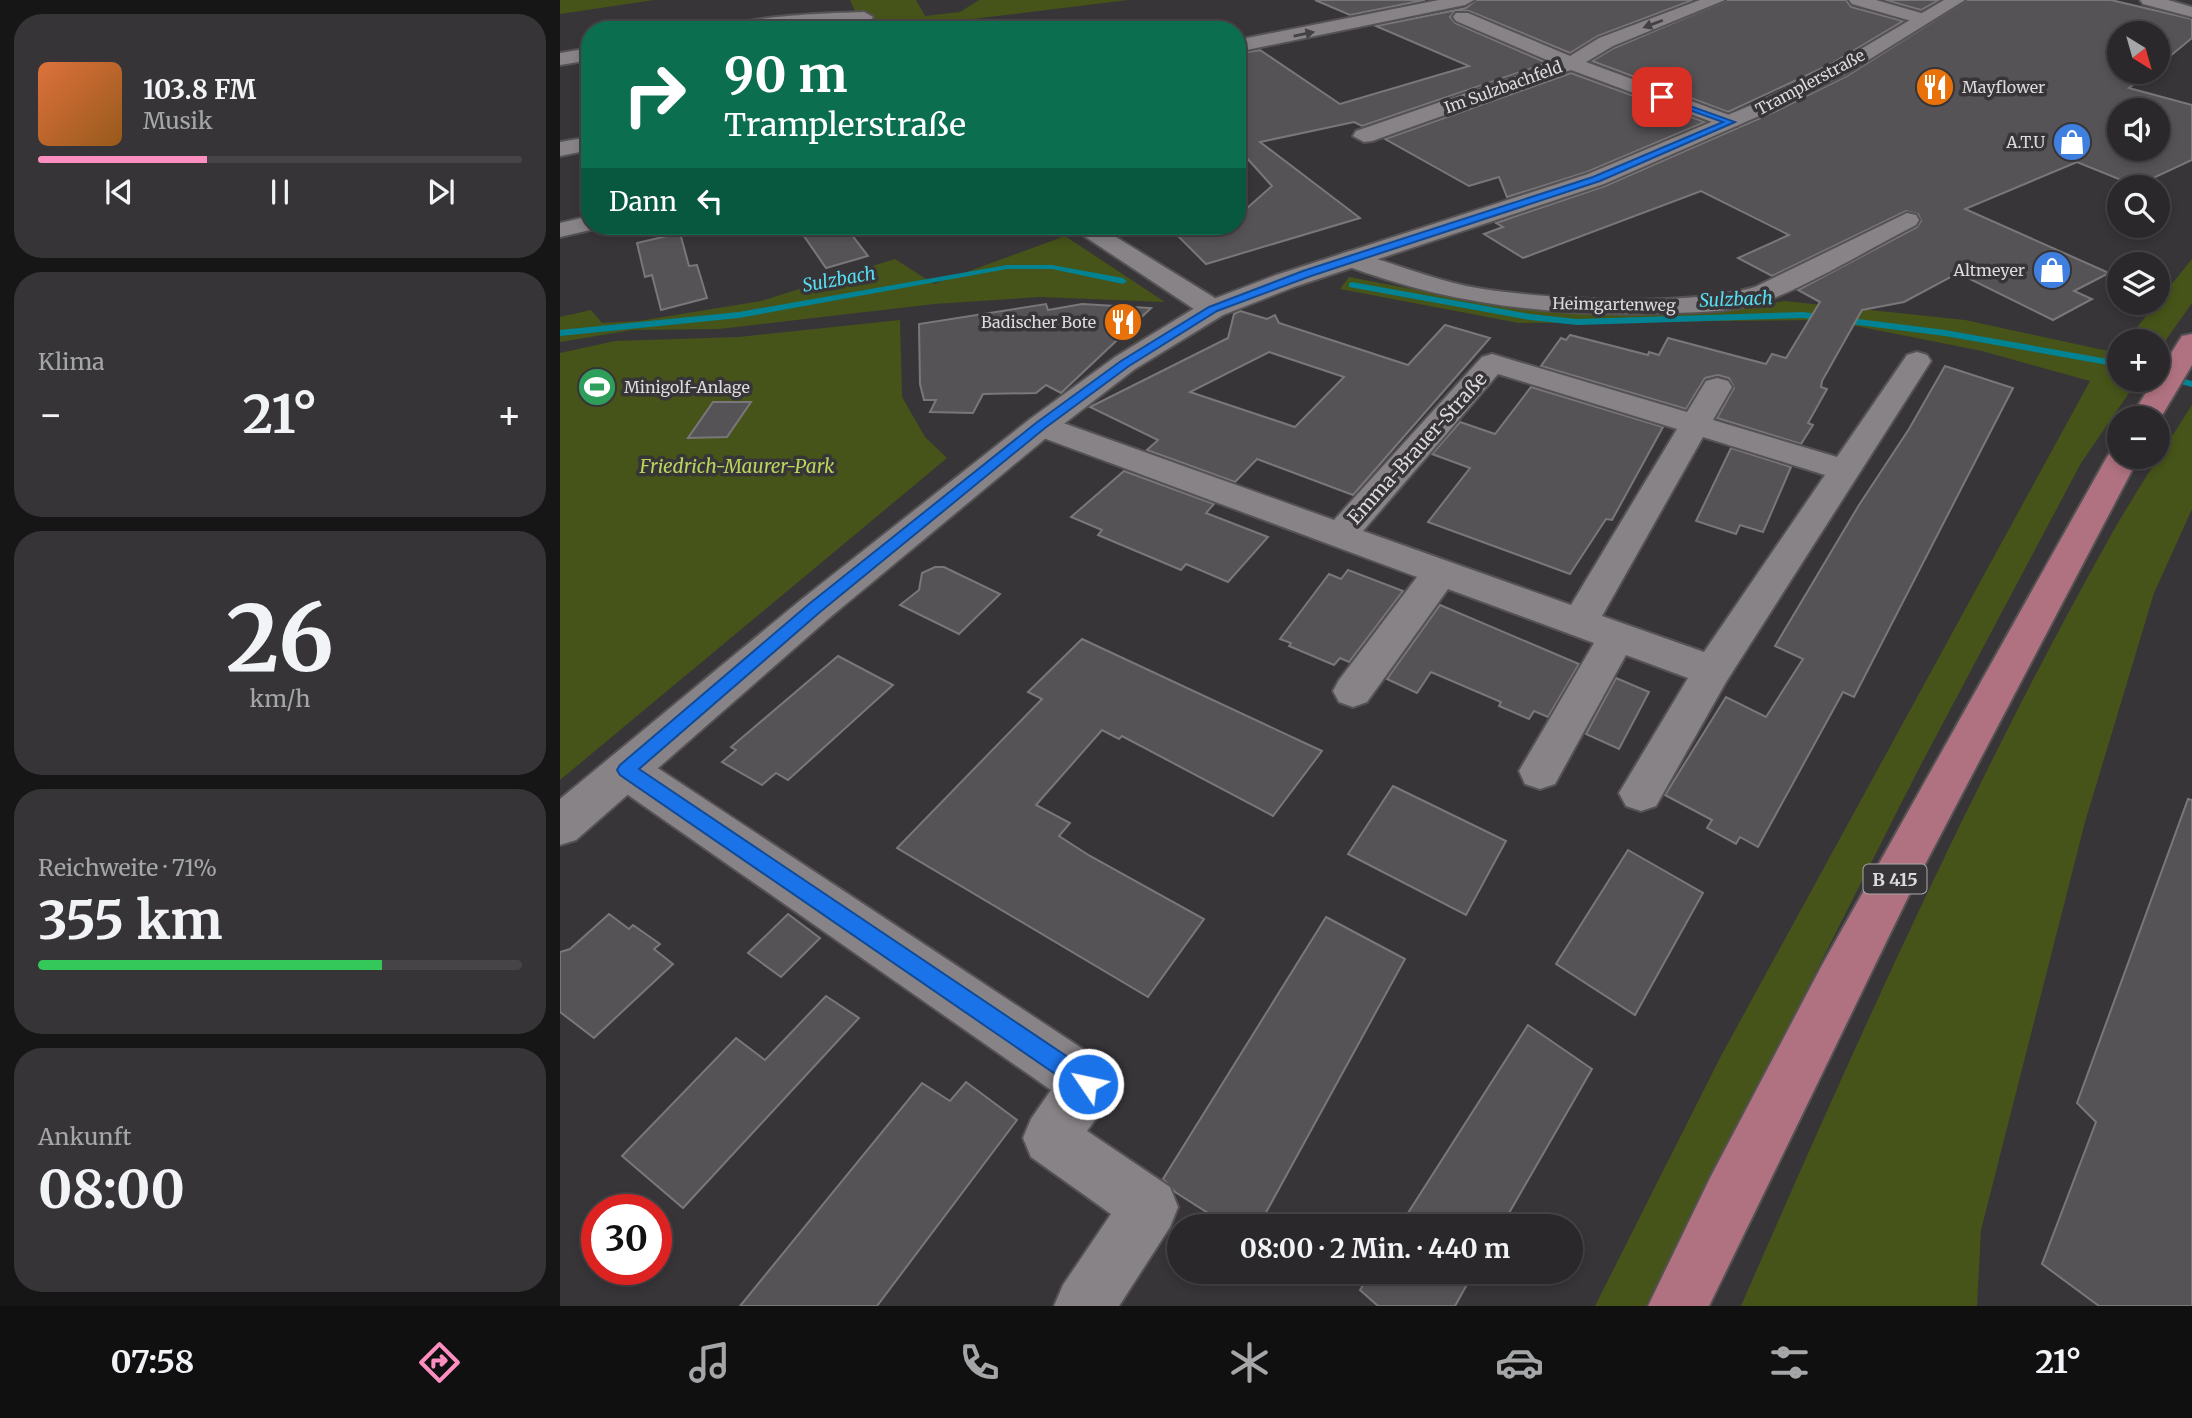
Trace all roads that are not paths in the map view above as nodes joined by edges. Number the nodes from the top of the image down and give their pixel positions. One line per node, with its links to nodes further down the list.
1 (1716, 0): 13 (street, Im Sulzbachfeld, one-way to 13)
2 (1857, 0): 8 (street)
3 (1956, 0): 8 (street, Tramplerstraße)
4 (2149, 0): 6 (street)
5 (1464, 9): 10 (street, one-way to 5); 13 (street)
6 (2192, 12)
7 (865, 15): 9 (street)
8 (1922, 19): 14 (street, Tramplerstraße)
9 (786, 21)
10 (1246, 45)
11 (581, 56): 12 (street)
12 (560, 59)
13 (1571, 63): 14 (street); 15 (street, Im Sulzbachfeld)
14 (1730, 122): 22 (street, Tramplerstraße)
15 (1364, 136)
16 (581, 145): 17 (street)
17 (560, 149)
18 (1907, 220): 22 (street, Heimgartenweg)
19 (581, 225): 20 (street)
20 (560, 230)
21 (1095, 235): 23 (street)
22 (1350, 259): 23 (street, Tramplerstraße)
23 (1213, 309): 29 (street, Tramplerstraße)
24 (2186, 351): 27 (main road)
25 (1917, 361): 31 (street)
26 (1717, 387): 28 (street)
27 (2152, 405)
28 (1697, 423): 31 (street, Emma-Brauer-Straße); 32 (street, Emma-Brauer-Straße); 34 (street)
29 (1041, 425): 32 (street, Emma-Brauer-Straße); 38 (street, Tramplerstraße)
30 (2116, 469): 43 (main road, B 415)
31 (1845, 470): 36 (street)
32 (1340, 535): 33 (street, Emma-Brauer-Straße)
33 (1440, 573): 34 (street, Emma-Brauer-Straße); 37 (street)
34 (1580, 621): 35 (street, Emma-Brauer-Straße)
35 (1617, 636): 36 (street, Emma-Brauer-Straße); 39 (street)
36 (1712, 671): 40 (street)
37 (1353, 691)
38 (626, 770): 41 (street, Tramplerstraße); 42 (street)
39 (1540, 771)
40 (1641, 793)
41 (560, 826)
42 (1084, 1306)
43 (1678, 1306)

